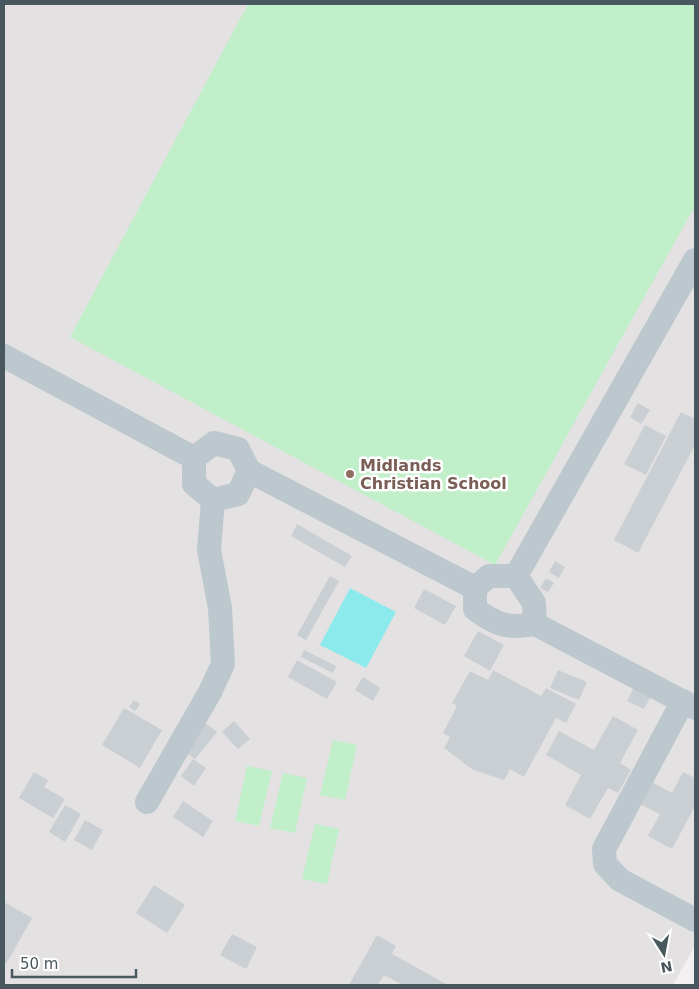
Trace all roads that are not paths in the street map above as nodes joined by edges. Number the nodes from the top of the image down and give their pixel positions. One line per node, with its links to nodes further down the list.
1 (695, 260): 6 (lane)
2 (4, 356): 3 (lane)
3 (194, 458): 4 (lane); 5 (lane)
4 (249, 471): 5 (lane); 7 (lane)
5 (214, 500): 10 (lane)
6 (516, 576): 7 (lane); 8 (lane)
7 (476, 588): 8 (lane)
8 (535, 624): 9 (lane)
9 (689, 705): 11 (lane)
10 (147, 802)
11 (695, 920)

